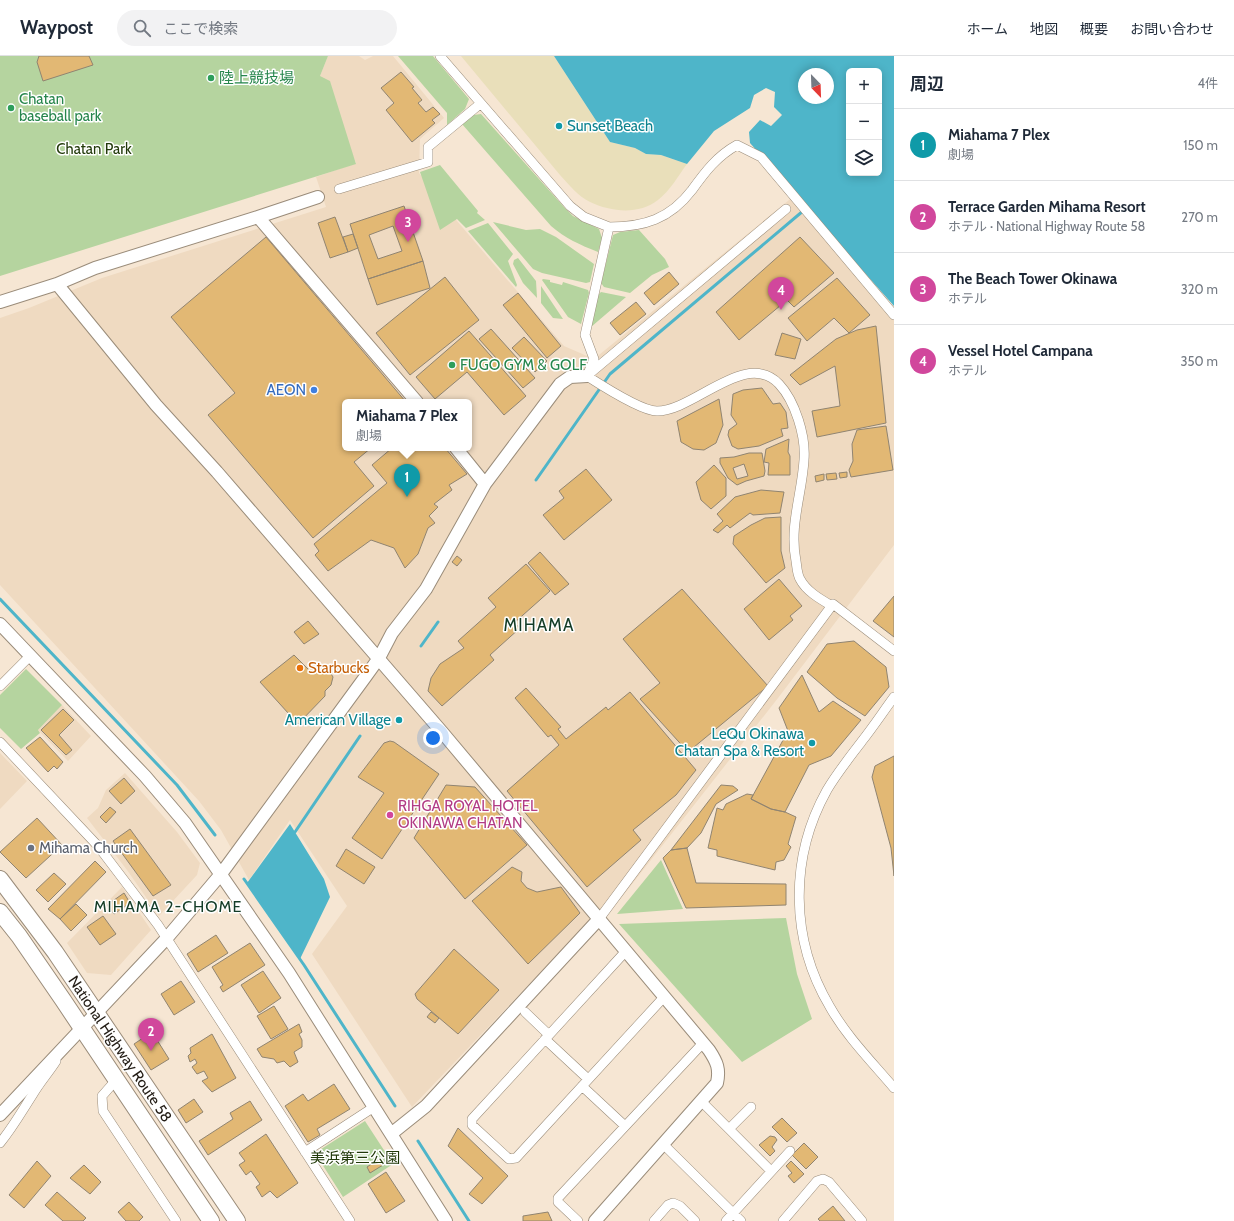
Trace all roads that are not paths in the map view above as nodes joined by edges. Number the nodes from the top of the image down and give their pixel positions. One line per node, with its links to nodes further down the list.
1 (440, 56): 2 (street)
2 (480, 104): 3 (street); 7 (street)
3 (339, 190)
4 (318, 197): 6 (street)
5 (786, 208): 11 (street)
6 (258, 217): 8 (street); 12 (street)
7 (609, 227): 10 (street); 11 (street)
8 (57, 284): 9 (street); 20 (street)
9 (0, 302)
10 (894, 315)
11 (587, 376): 14 (street); 15 (street)
12 (413, 399)
13 (458, 451): 14 (street)
14 (485, 484): 20 (street)
15 (832, 606): 17 (street); 19 (street); 29 (street)
16 (0, 624): 18 (street)
17 (894, 651)
18 (30, 656): 21 (street); 26 (street)
19 (894, 657)
20 (379, 658): 26 (street); 29 (street)
21 (0, 686)
22 (894, 697): 24 (street)
23 (894, 704): 24 (street)
24 (874, 725): 41 (street)
25 (0, 742): 30 (street)
26 (221, 874): 30 (street); 43 (street)
27 (0, 879): 34 (highway, National Highway Route 58)
28 (0, 912): 35 (highway, National Highway Route 58)
29 (599, 919): 31 (street); 48 (street)
30 (166, 939): 34 (street); 51 (street)
31 (626, 951): 32 (street); 36 (street)
32 (664, 997): 37 (street); 40 (street)
33 (525, 1012): 36 (street)
34 (96, 1014): 35 (street); 57 (highway, National Highway Route 58)
35 (82, 1029): 38 (street); 39 (highway, National Highway Route 58)
36 (547, 1037): 40 (street); 40 (street)
37 (703, 1043): 42 (street); 46 (street)
38 (62, 1049): 45 (street); 49 (street)
39 (116, 1080): 55 (street); 56 (highway, National Highway Route 58)
40 (585, 1083): 46 (street)
41 (894, 1088)
42 (702, 1101): 47 (street); 50 (street)
43 (374, 1107): 48 (street); 51 (street)
44 (751, 1107): 47 (street)
45 (0, 1115)
46 (625, 1126): 60 (street)
47 (729, 1129): 53 (street)
48 (391, 1134): 59 (street)
49 (0, 1142)
50 (663, 1144): 54 (street); 61 (street)
51 (305, 1152): 58 (street)
52 (790, 1152): 53 (street)
53 (771, 1171): 54 (street)
54 (733, 1213): 64 (street); 65 (street)
55 (176, 1221)
56 (211, 1221)
57 (237, 1221)
58 (350, 1221)
59 (446, 1221)
60 (578, 1221)
61 (595, 1221)
62 (654, 1221): 63 (street)
63 (695, 1221)
64 (726, 1221)
65 (741, 1221)
66 (783, 1221): 67 (street)
67 (862, 1221)

